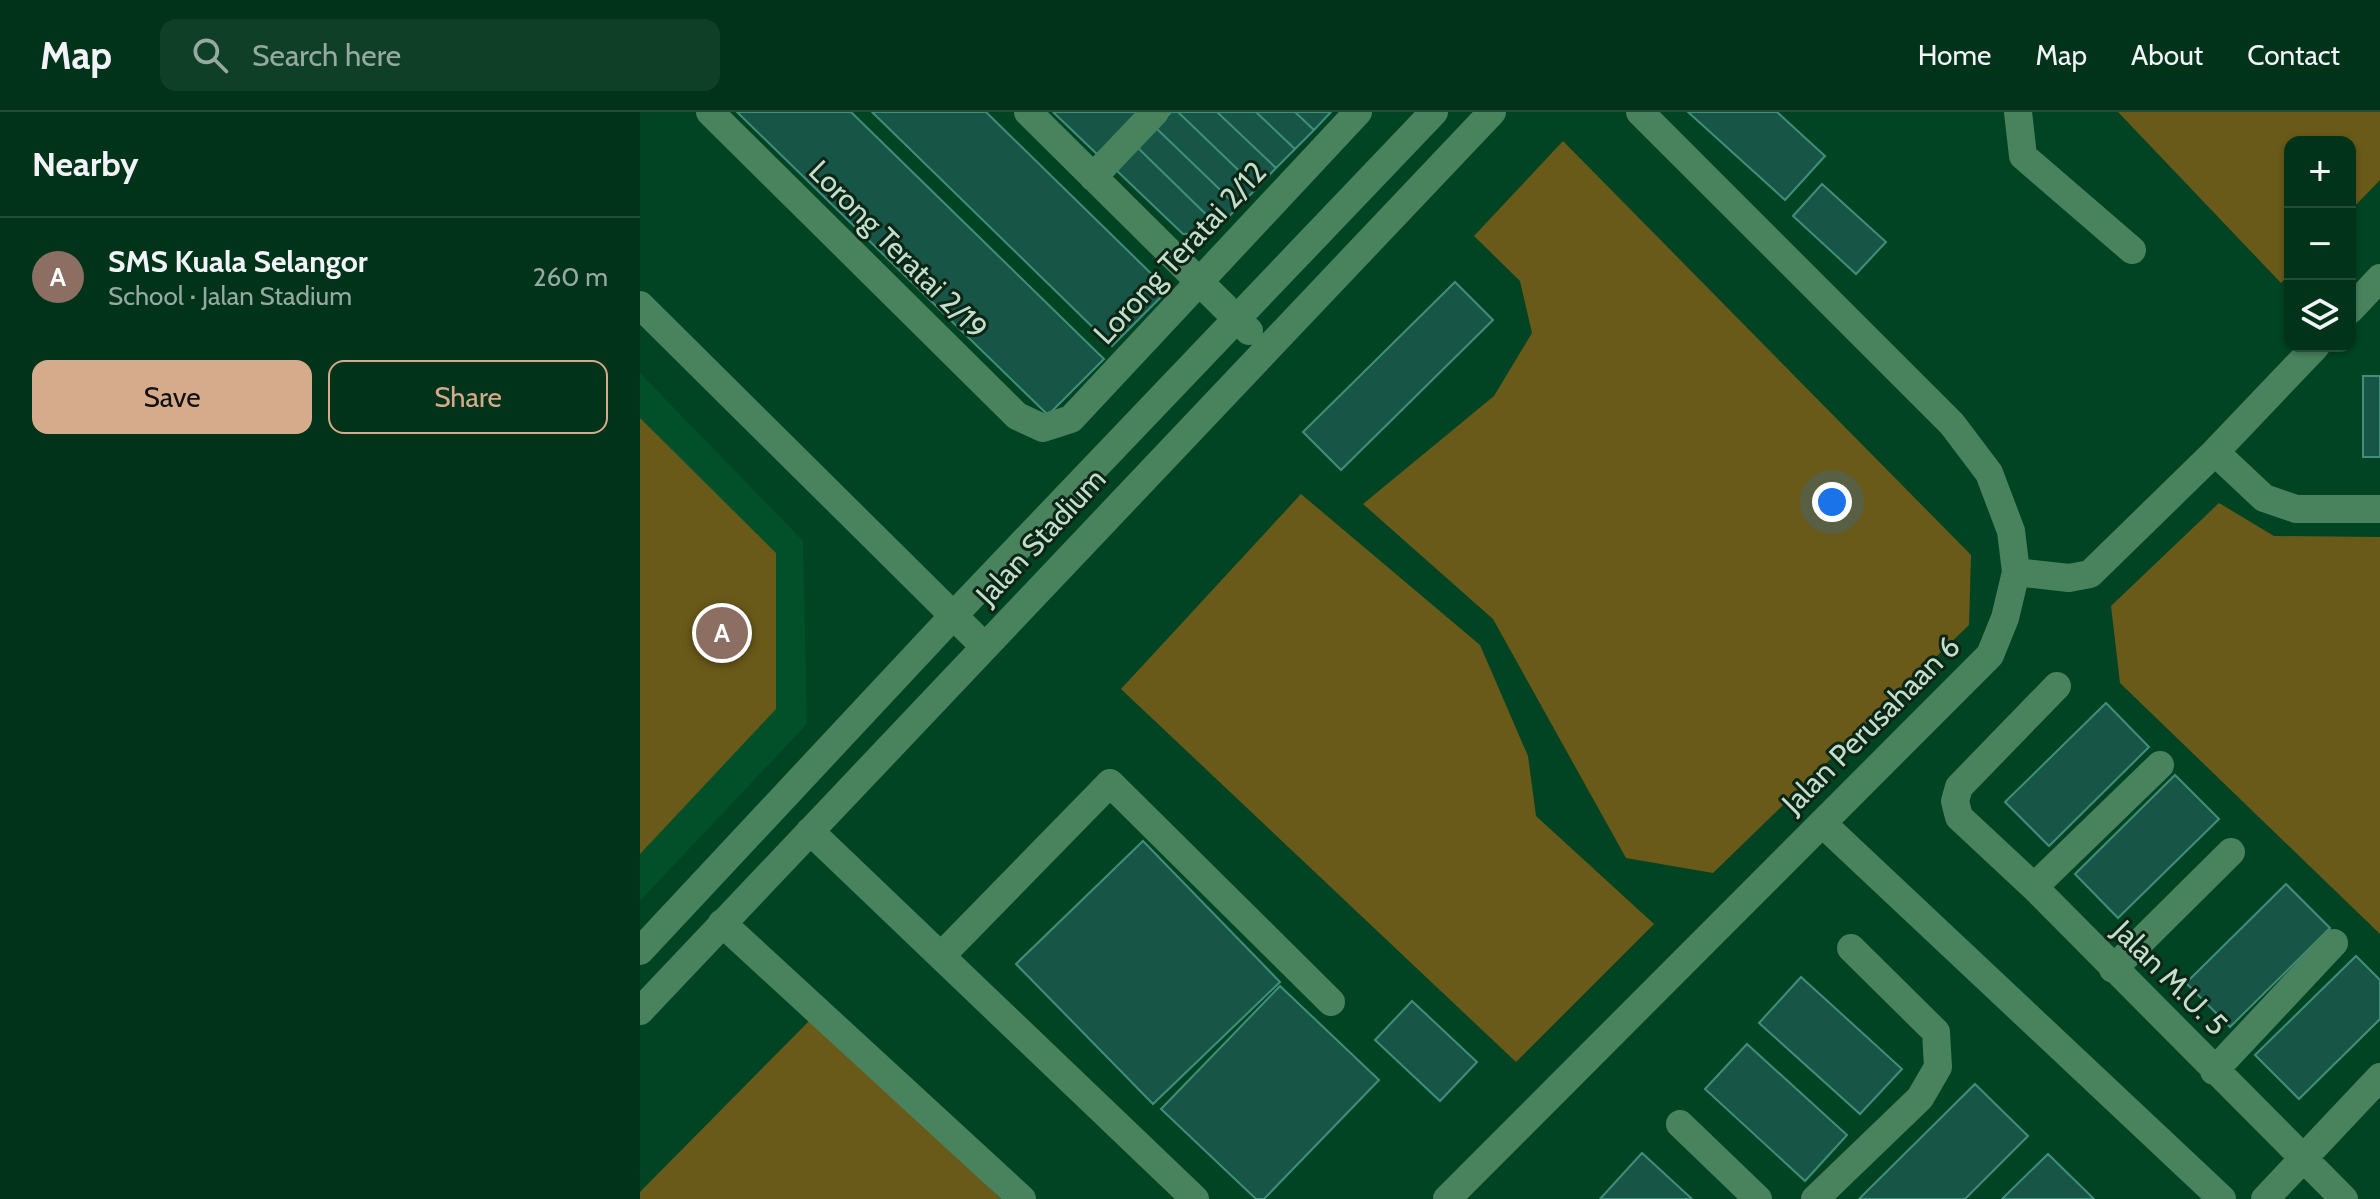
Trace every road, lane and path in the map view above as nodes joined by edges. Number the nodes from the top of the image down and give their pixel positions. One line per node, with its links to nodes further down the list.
1 (710, 112): 18 (street, Lorong Teratai 2/19)
2 (1028, 112): 9 (street)
3 (1155, 112): 9 (street)
4 (1358, 112): 12 (street, Lorong Teratai 2/12)
5 (1434, 112): 15 (street, Jalan Stadium)
6 (1492, 112): 16 (street, Jalan Stadium)
7 (1640, 112): 21 (street, Jalan Perusahaan 6)
8 (2018, 112): 10 (street)
9 (1093, 177): 12 (street)
10 (2132, 250)
11 (2380, 278): 13 (street)
12 (1200, 282): 15 (street); 18 (street, Lorong Teratai 2/12)
13 (2356, 304)
14 (640, 305): 22 (street)
15 (1237, 319): 16 (street); 22 (street, Jalan Stadium)
16 (1266, 348): 23 (street, Jalan Stadium)
17 (2310, 352): 19 (street)
18 (1043, 428)
19 (2215, 452): 20 (street); 21 (street)
20 (2380, 509)
21 (2016, 572): 26 (street, Jalan Perusahaan 6)
22 (953, 616): 23 (street); 33 (street, Jalan Stadium)
23 (984, 646): 27 (street, Jalan Stadium)
24 (2057, 686): 29 (street, Jalan M.U. 5)
25 (2160, 765): 29 (street)
26 (1822, 823): 44 (street, Jalan Perusahaan 6); 47 (street)
27 (810, 831): 30 (street, Jalan Stadium); 34 (street)
28 (2231, 852): 35 (street)
29 (2034, 887): 35 (street, Jalan M.U. 5)
30 (722, 923): 37 (street, Jalan Stadium); 42 (street)
31 (2334, 943): 38 (street)
32 (1851, 948): 46 (street)
33 (640, 951)
34 (941, 956): 36 (street); 43 (street)
35 (2113, 969): 38 (street, Jalan M.U. 5)
36 (1331, 1002)
37 (640, 1011)
38 (2214, 1071): 41 (street, Jalan M.U. 5)
39 (2380, 1077): 41 (street)
40 (1680, 1124): 45 (street)
41 (2303, 1158): 48 (street); 49 (street, Jalan M.U. 5)
42 (1022, 1199)
43 (1195, 1199)
44 (1447, 1199)
45 (1758, 1199)
46 (1815, 1199)
47 (2222, 1199)
48 (2265, 1199)
49 (2344, 1199)

